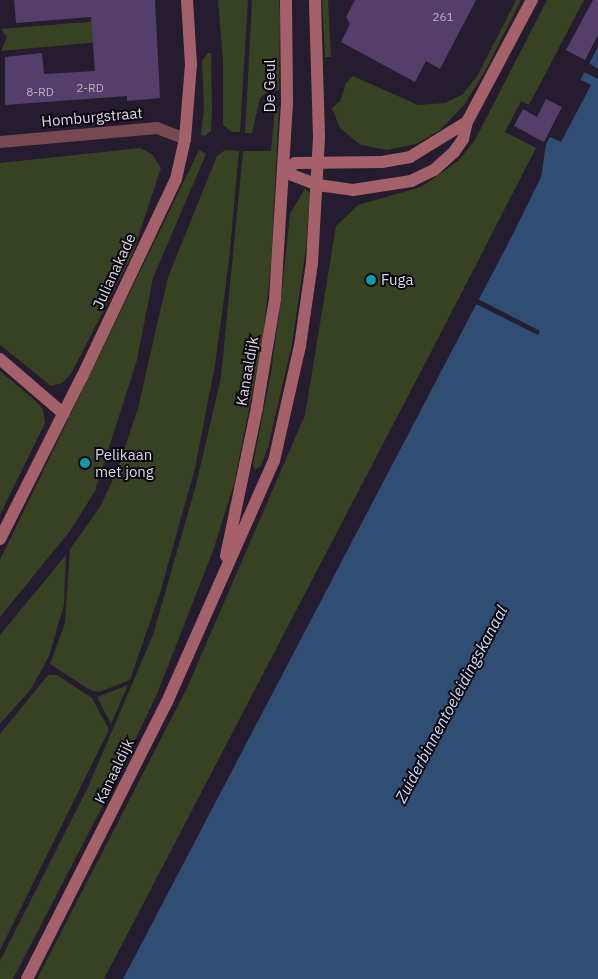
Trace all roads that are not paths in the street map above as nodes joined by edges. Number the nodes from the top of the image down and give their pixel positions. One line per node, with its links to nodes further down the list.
1 (187, 0): 6 (main road, Julianakade)
2 (286, 0): 9 (main road, De Geul)
3 (315, 0): 8 (main road)
4 (532, 0): 5 (main road)
5 (467, 122): 8 (main road); 10 (main road)
6 (185, 139): 7 (street, Homburgstraat); 12 (main road, Julianakade)
7 (0, 142)
8 (318, 163): 9 (main road); 10 (main road, Kanaaldijk)
9 (284, 172): 10 (main road); 14 (main road, Kanaaldijk)
10 (318, 185): 14 (main road, Kanaaldijk)
11 (0, 359): 12 (main road)
12 (64, 414): 13 (main road, Julianakade)
13 (0, 539)
14 (222, 573): 15 (main road, Kanaaldijk)
15 (27, 979)

